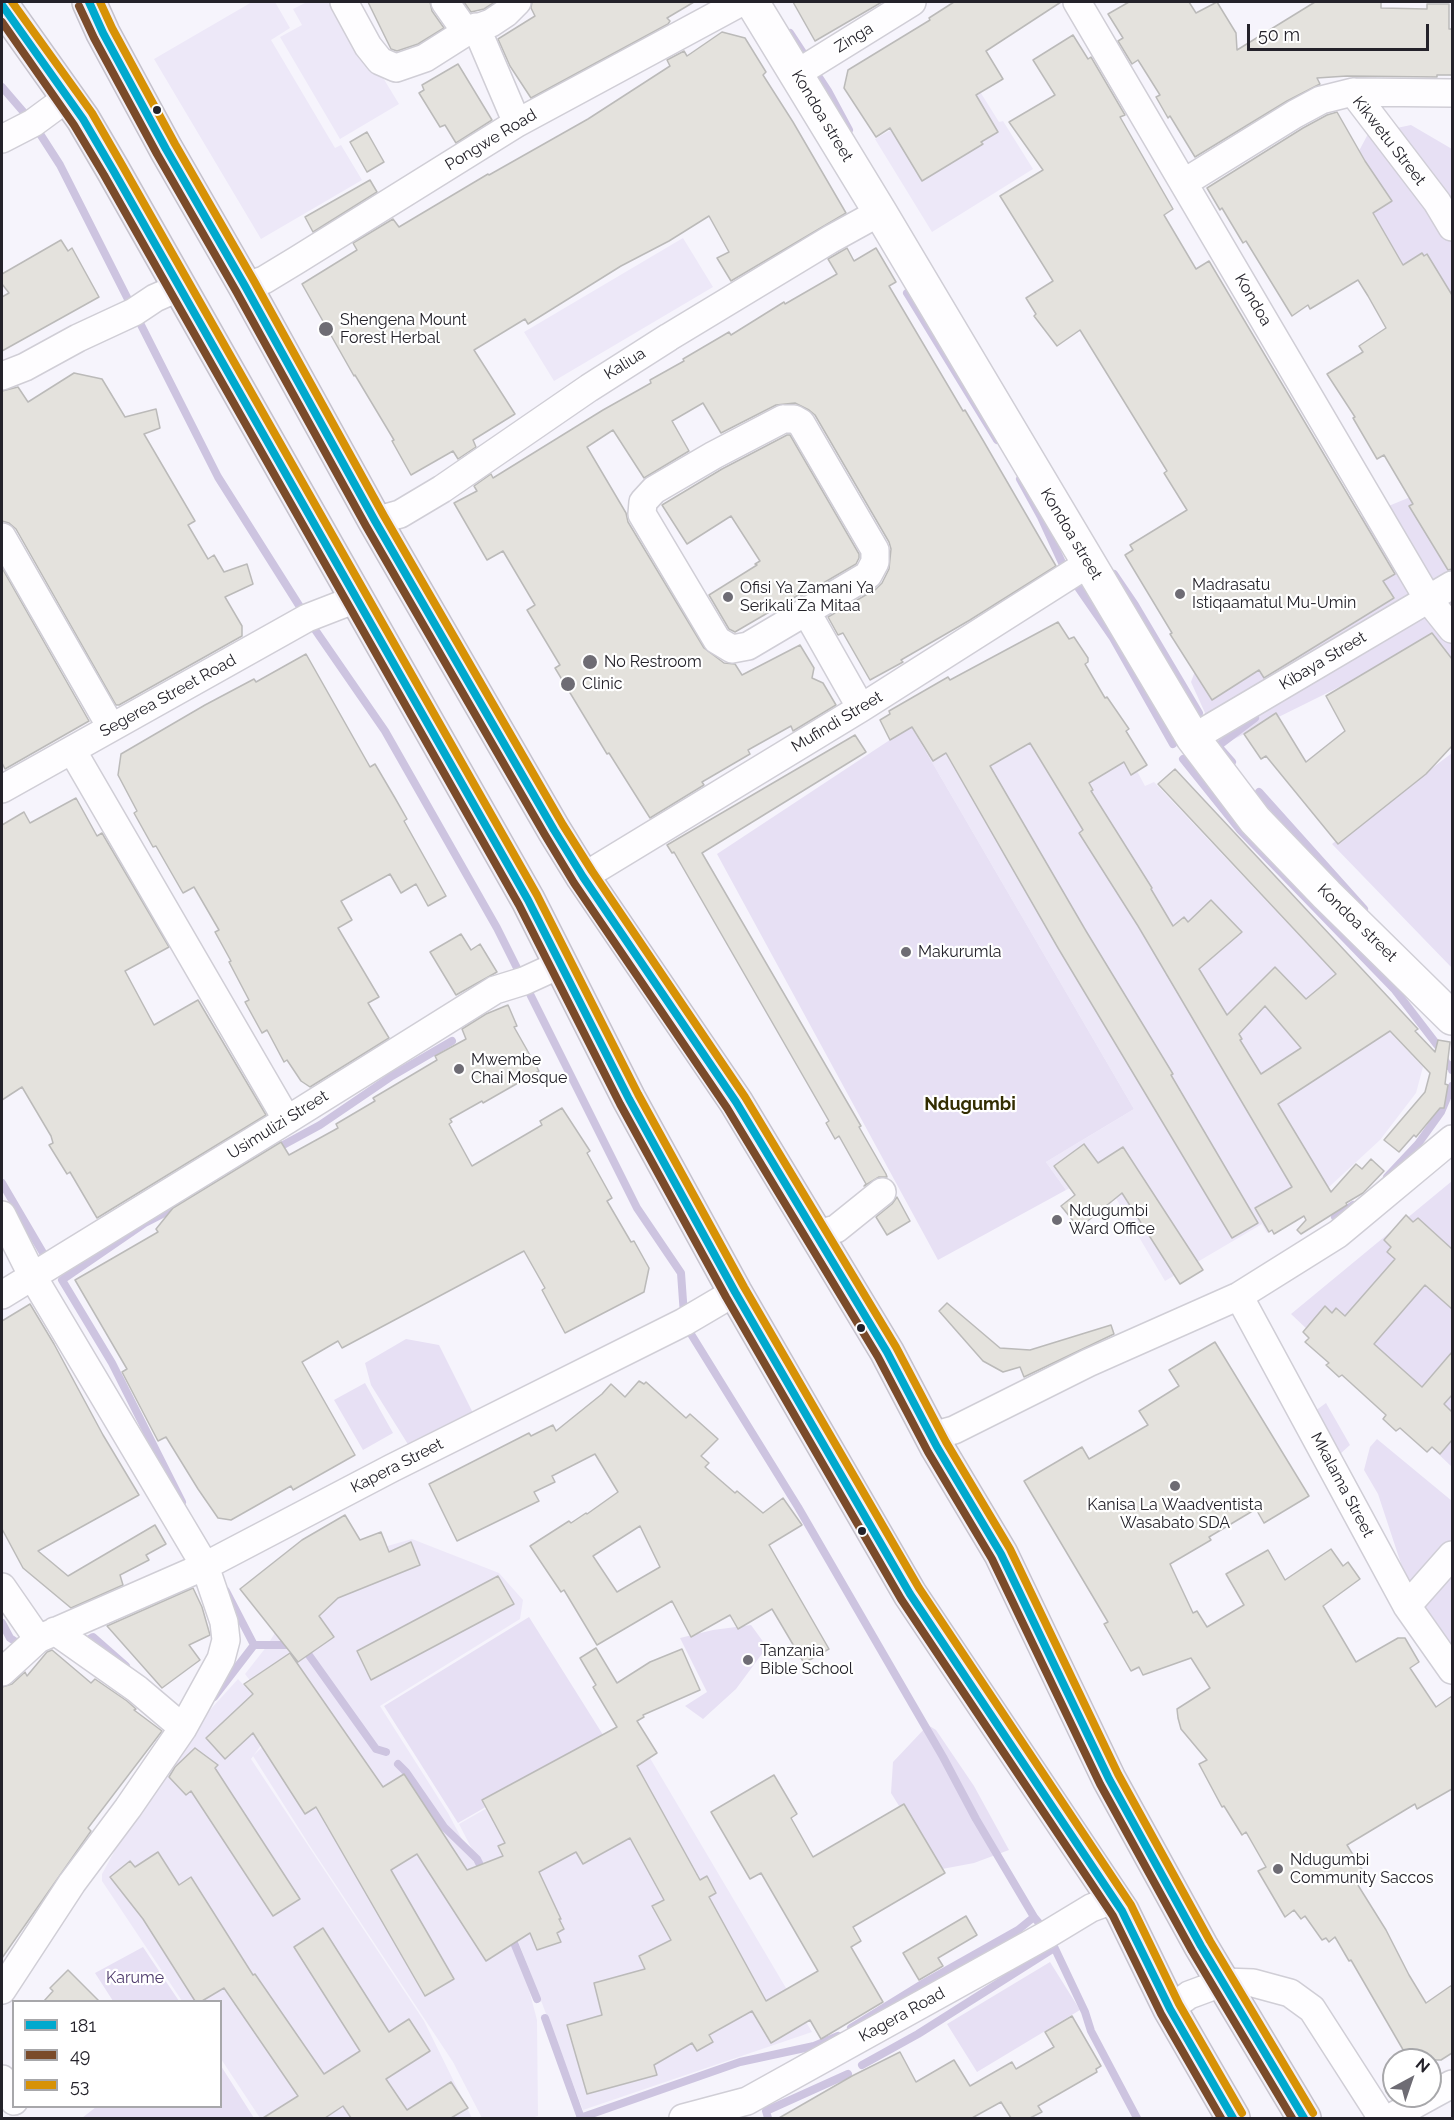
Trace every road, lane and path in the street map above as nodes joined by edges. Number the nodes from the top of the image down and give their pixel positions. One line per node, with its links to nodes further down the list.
1 (89, 2): 20 (highway)
2 (344, 2): 10 (street)
3 (445, 2): 10 (street)
4 (517, 2): 10 (street)
5 (741, 2): 15 (street, Pongwe Road)
6 (752, 2): 11 (street, Kondoa street)
7 (912, 2): 11 (street, Zinga)
8 (1077, 2): 17 (street, Kondoa)
9 (2, 6): 14 (highway)
10 (464, 33): 15 (street)
11 (796, 74): 18 (street, Kondoa street)
12 (1353, 92): 13 (street); 17 (street, Kikwetu Street); 19 (street, Kikwetu Street)
13 (1452, 93)
14 (67, 98): 16 (street); 21 (highway)
15 (517, 123): 20 (street, Pongwe Road)
16 (2, 139)
17 (1185, 182): 27 (street, Kondoa)
18 (880, 212): 23 (street, Kaliua); 25 (street, Kondoa street)
19 (1452, 227)
20 (245, 286): 23 (highway)
21 (180, 287): 22 (street); 28 (highway)
22 (2, 376)
23 (375, 521): 36 (highway)
24 (2, 537): 32 (street)
25 (1089, 563): 31 (street, Mufindi Street); 33 (street, Kondoa street)
26 (1452, 585): 27 (street, Kibaya Street)
27 (1428, 599): 30 (street, Kondoa); 33 (street, Kibaya Street)
28 (346, 602): 32 (street, Segerea Street Road); 37 (highway)
29 (806, 611): 29 (street); 31 (street)
30 (1452, 629)
31 (861, 708): 36 (street, Mufindi Street)
32 (111, 727): 34 (street, Segerea Street Road)
33 (1193, 738): 38 (street, Kondoa street)
34 (72, 750): 35 (street, Segerea Street Road); 39 (street)
35 (2, 789)
36 (583, 877): 43 (highway)
37 (559, 965): 39 (street, Usimulizi Street); 45 (highway)
38 (1452, 1018)
39 (287, 1120): 44 (street, Usimulizi Street)
40 (1452, 1139): 47 (street)
41 (882, 1192): 43 (street)
42 (2, 1215): 44 (street)
43 (816, 1234): 48 (highway)
44 (33, 1277): 46 (street, Usimulizi Street); 50 (street)
45 (735, 1292): 50 (street, Kapera Street); 57 (highway)
46 (2, 1295)
47 (1239, 1296): 48 (street); 52 (street, Mkalama Street)
48 (932, 1436): 58 (highway)
49 (1452, 1555): 52 (street)
50 (204, 1566): 53 (street, Kapera Street); 56 (street)
51 (2, 1587): 53 (street)
52 (1407, 1606): 54 (street, Mkalama Street)
53 (47, 1635): 55 (street, Kapera Street); 56 (street)
54 (1452, 1670)
55 (2, 1672)
56 (183, 1728): 59 (street)
57 (1114, 1899): 60 (highway); 64 (street, Kagera Road)
58 (1224, 1982): 60 (street); 67 (highway); 68 (street)
59 (2, 1990)
60 (1170, 2009): 66 (highway)
61 (2, 2079): 62 (street)
62 (12, 2096)
63 (1408, 2108): 69 (street)
64 (750, 2110): 65 (street, Kagera Road)
65 (683, 2118)
66 (1233, 2118)
67 (1304, 2118)
68 (1382, 2118)
69 (1390, 2118)

